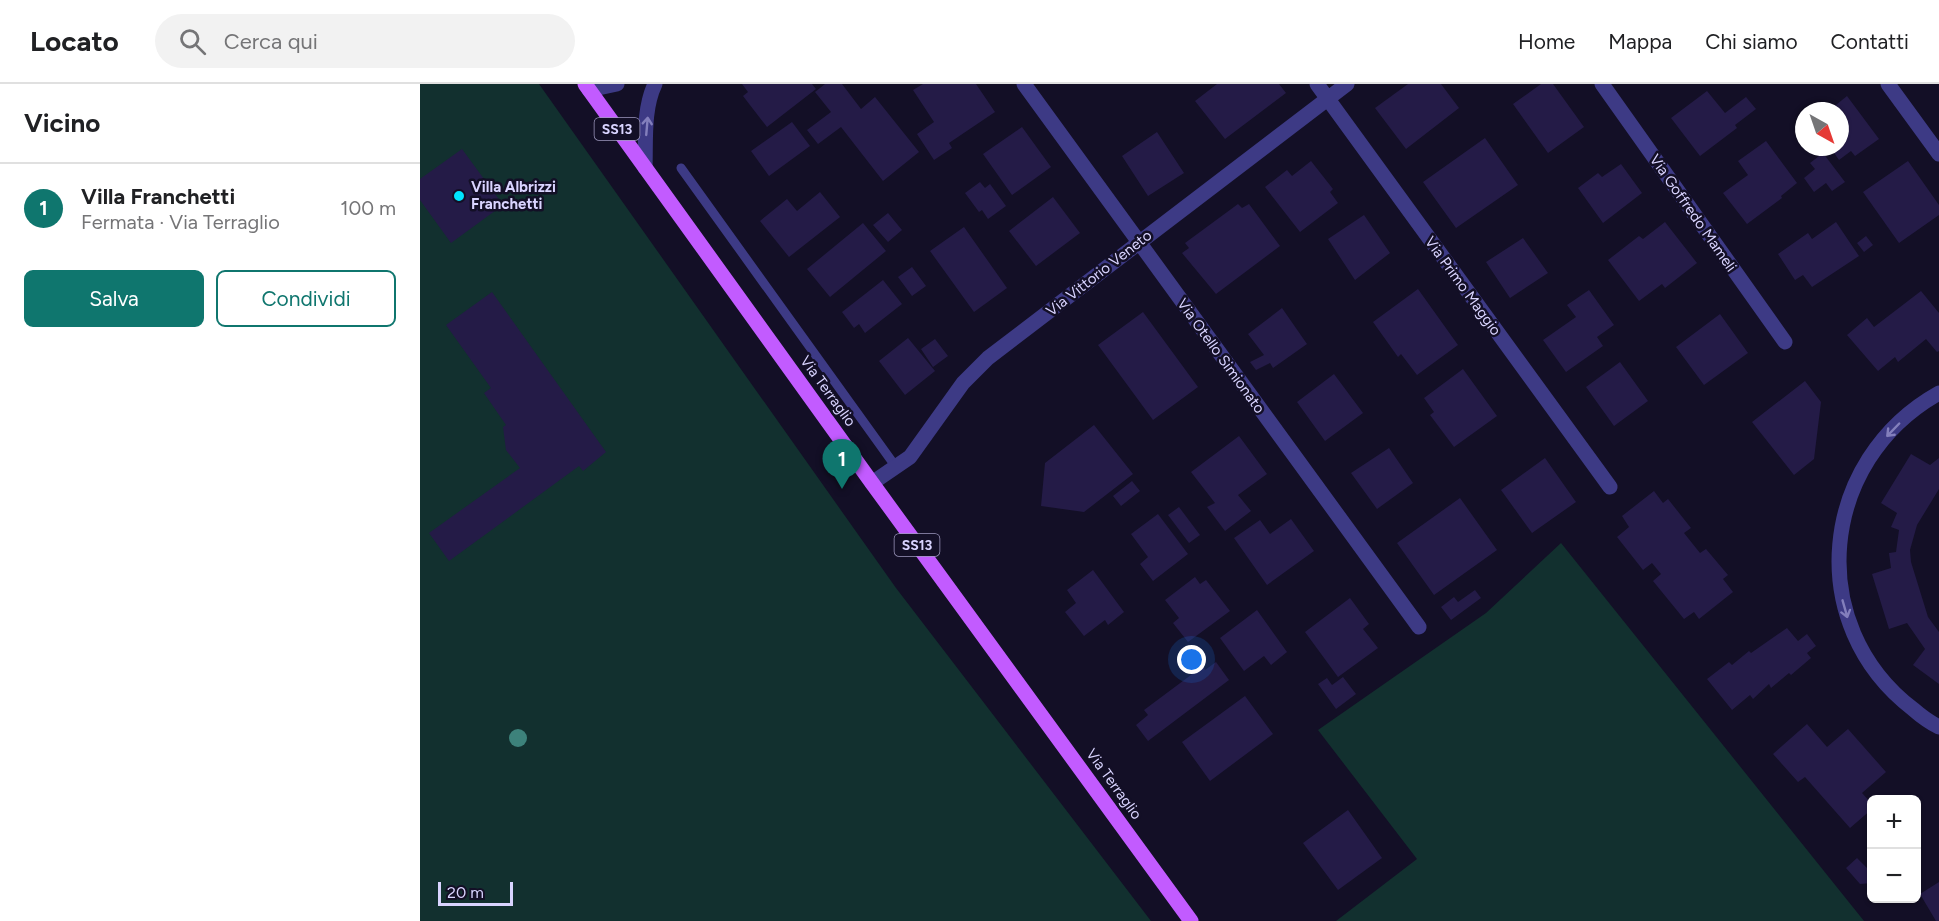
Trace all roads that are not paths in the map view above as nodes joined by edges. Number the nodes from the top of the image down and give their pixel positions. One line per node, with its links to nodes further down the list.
1 (617, 84): 8 (street)
2 (655, 84): 11 (street, one-way to 2)
3 (1024, 84): 13 (street, Via Otello Simionato)
4 (1317, 84): 9 (street, Via Primo Maggio)
5 (1347, 84): 9 (street, Via Vittorio Veneto)
6 (1602, 84): 14 (street, Via Goffredo Mameli)
7 (1888, 84): 10 (street)
8 (590, 86): 11 (main road, Via Terraglio / SS13)
9 (1327, 98): 13 (street, Via Vittorio Veneto); 18 (street, Via Primo Maggio)
10 (1939, 154)
11 (645, 168): 17 (main road, Via Terraglio / SS13)
12 (681, 168): 16 (lane)
13 (1138, 242): 16 (street, Via Vittorio Veneto); 19 (street, Via Otello Simionato)
14 (1785, 342)
15 (1939, 393): 20 (street, one-way to 20)
16 (896, 467): 17 (street, Via Vittorio Veneto)
17 (872, 483): 21 (main road, Via Terraglio / SS13)
18 (1610, 487)
19 (1419, 627)
20 (1939, 727)
21 (1191, 921)

